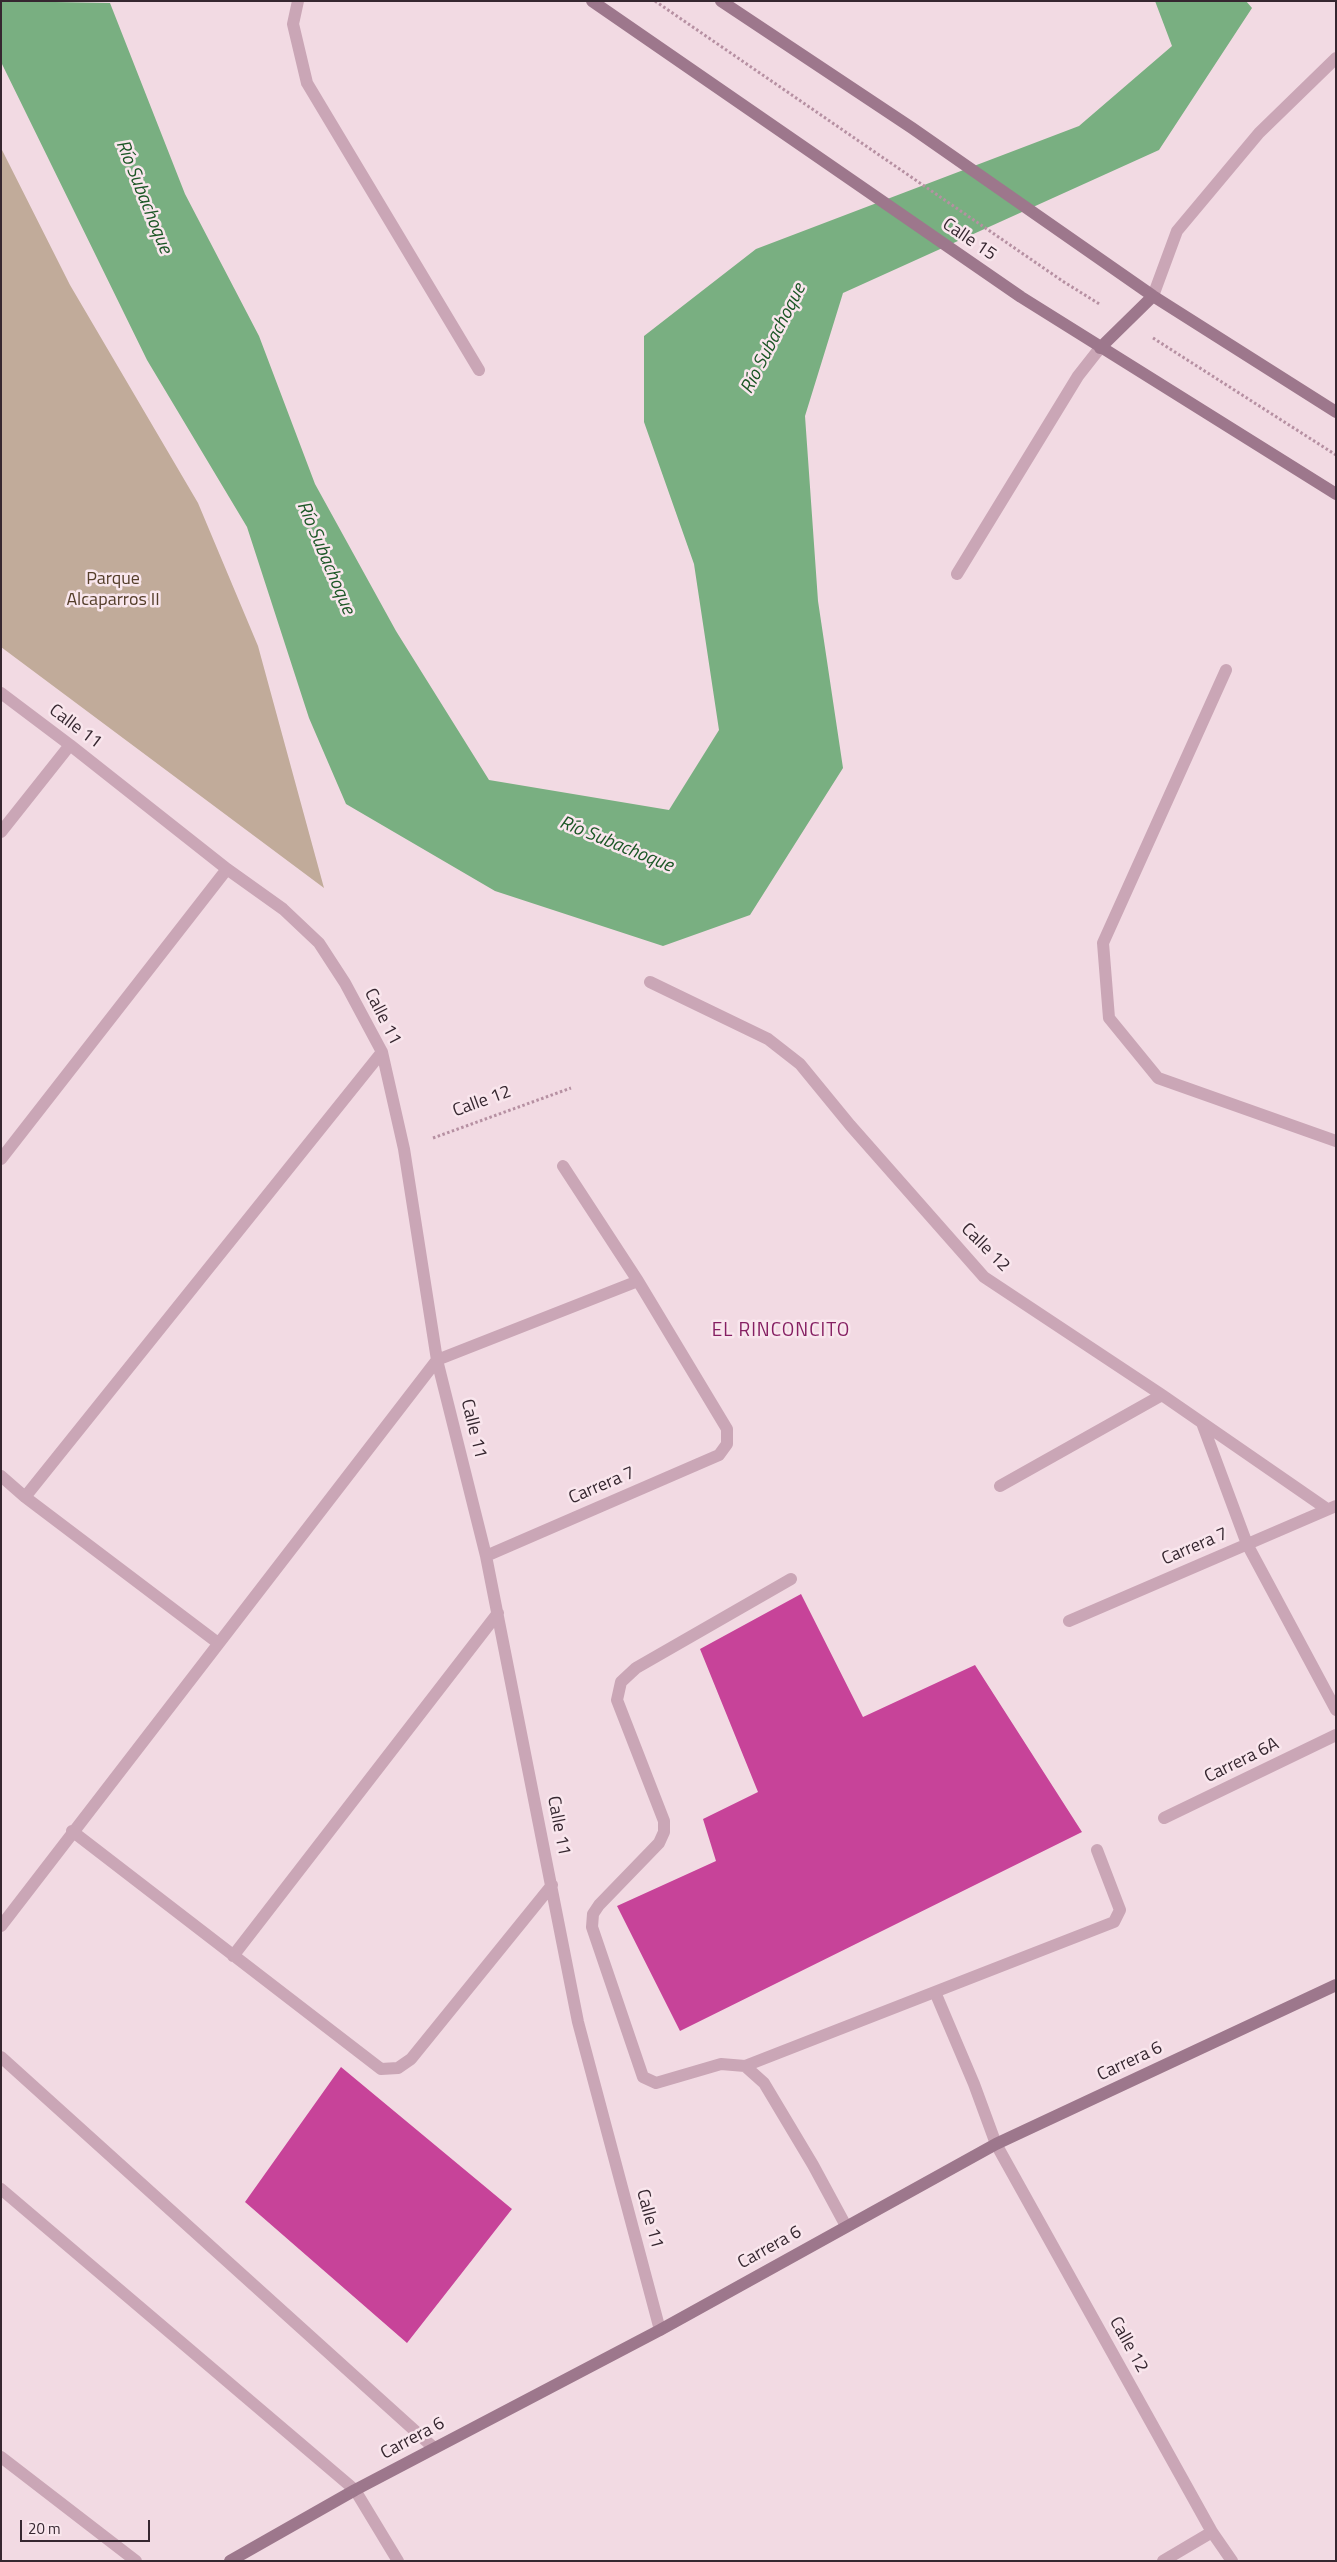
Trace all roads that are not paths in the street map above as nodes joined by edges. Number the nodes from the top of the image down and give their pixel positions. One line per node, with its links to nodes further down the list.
1 (298, 1): 7 (street)
2 (592, 1): 6 (street, Calle 15)
3 (721, 1): 5 (street)
4 (1336, 58): 5 (street)
5 (1153, 296): 6 (street); 8 (street)
6 (1100, 348): 9 (street, Calle 15); 10 (street)
7 (478, 370)
8 (1336, 412)
9 (1336, 494)
10 (957, 574)
11 (1226, 670): 18 (street)
12 (1, 694): 13 (street, Calle 11)
13 (70, 744): 14 (street); 15 (street, Calle 11)
14 (1, 832)
15 (227, 869): 17 (street, Calle 11); 19 (street)
16 (650, 982): 23 (street, Calle 12)
17 (382, 1052): 22 (street, Calle 11); 27 (street)
18 (1336, 1141)
19 (1, 1158)
20 (563, 1166): 21 (street)
21 (638, 1281): 22 (street); 30 (street, Carrera 7)
22 (437, 1360): 30 (street, Calle 11); 34 (street)
23 (1162, 1395): 24 (street, Calle 12); 26 (street)
24 (1202, 1423): 28 (street, Calle 12); 29 (street)
25 (1, 1476): 27 (street)
26 (1000, 1486)
27 (25, 1497): 34 (street)
28 (1331, 1507): 29 (street, Carrera 7)
29 (1247, 1544): 33 (street, Carrera 7); 35 (street)
30 (486, 1556): 32 (street, Calle 11)
31 (791, 1579): 46 (street)
32 (498, 1613): 40 (street, Calle 11); 42 (street)
33 (1069, 1621)
34 (218, 1644): 38 (street)
35 (1336, 1710)
36 (1336, 1735): 37 (street, Carrera 6A)
37 (1164, 1818)
38 (72, 1831): 41 (street); 42 (street)
39 (1097, 1850): 44 (street)
40 (552, 1885): 42 (street); 50 (street, Calle 11)
41 (1, 1926)
42 (233, 1956)
43 (1336, 1985): 47 (street, Carrera 6)
44 (935, 1992): 46 (street); 47 (street, Calle 12)
45 (1, 2057): 51 (street)
46 (745, 2066): 49 (street)
47 (996, 2144): 49 (street, Carrera 6); 54 (street, Calle 12)
48 (1, 2189): 53 (street)
49 (846, 2226): 50 (street, Carrera 6)
50 (660, 2330): 51 (street, Carrera 6)
51 (434, 2448): 53 (street, Carrera 6)
52 (1, 2457): 55 (street)
53 (355, 2490): 56 (street, Carrera 6); 57 (street)
54 (1212, 2532): 58 (street); 59 (street, Calle 12)
55 (136, 2561)
56 (230, 2561)
57 (398, 2561)
58 (1163, 2561)
59 (1232, 2561)

